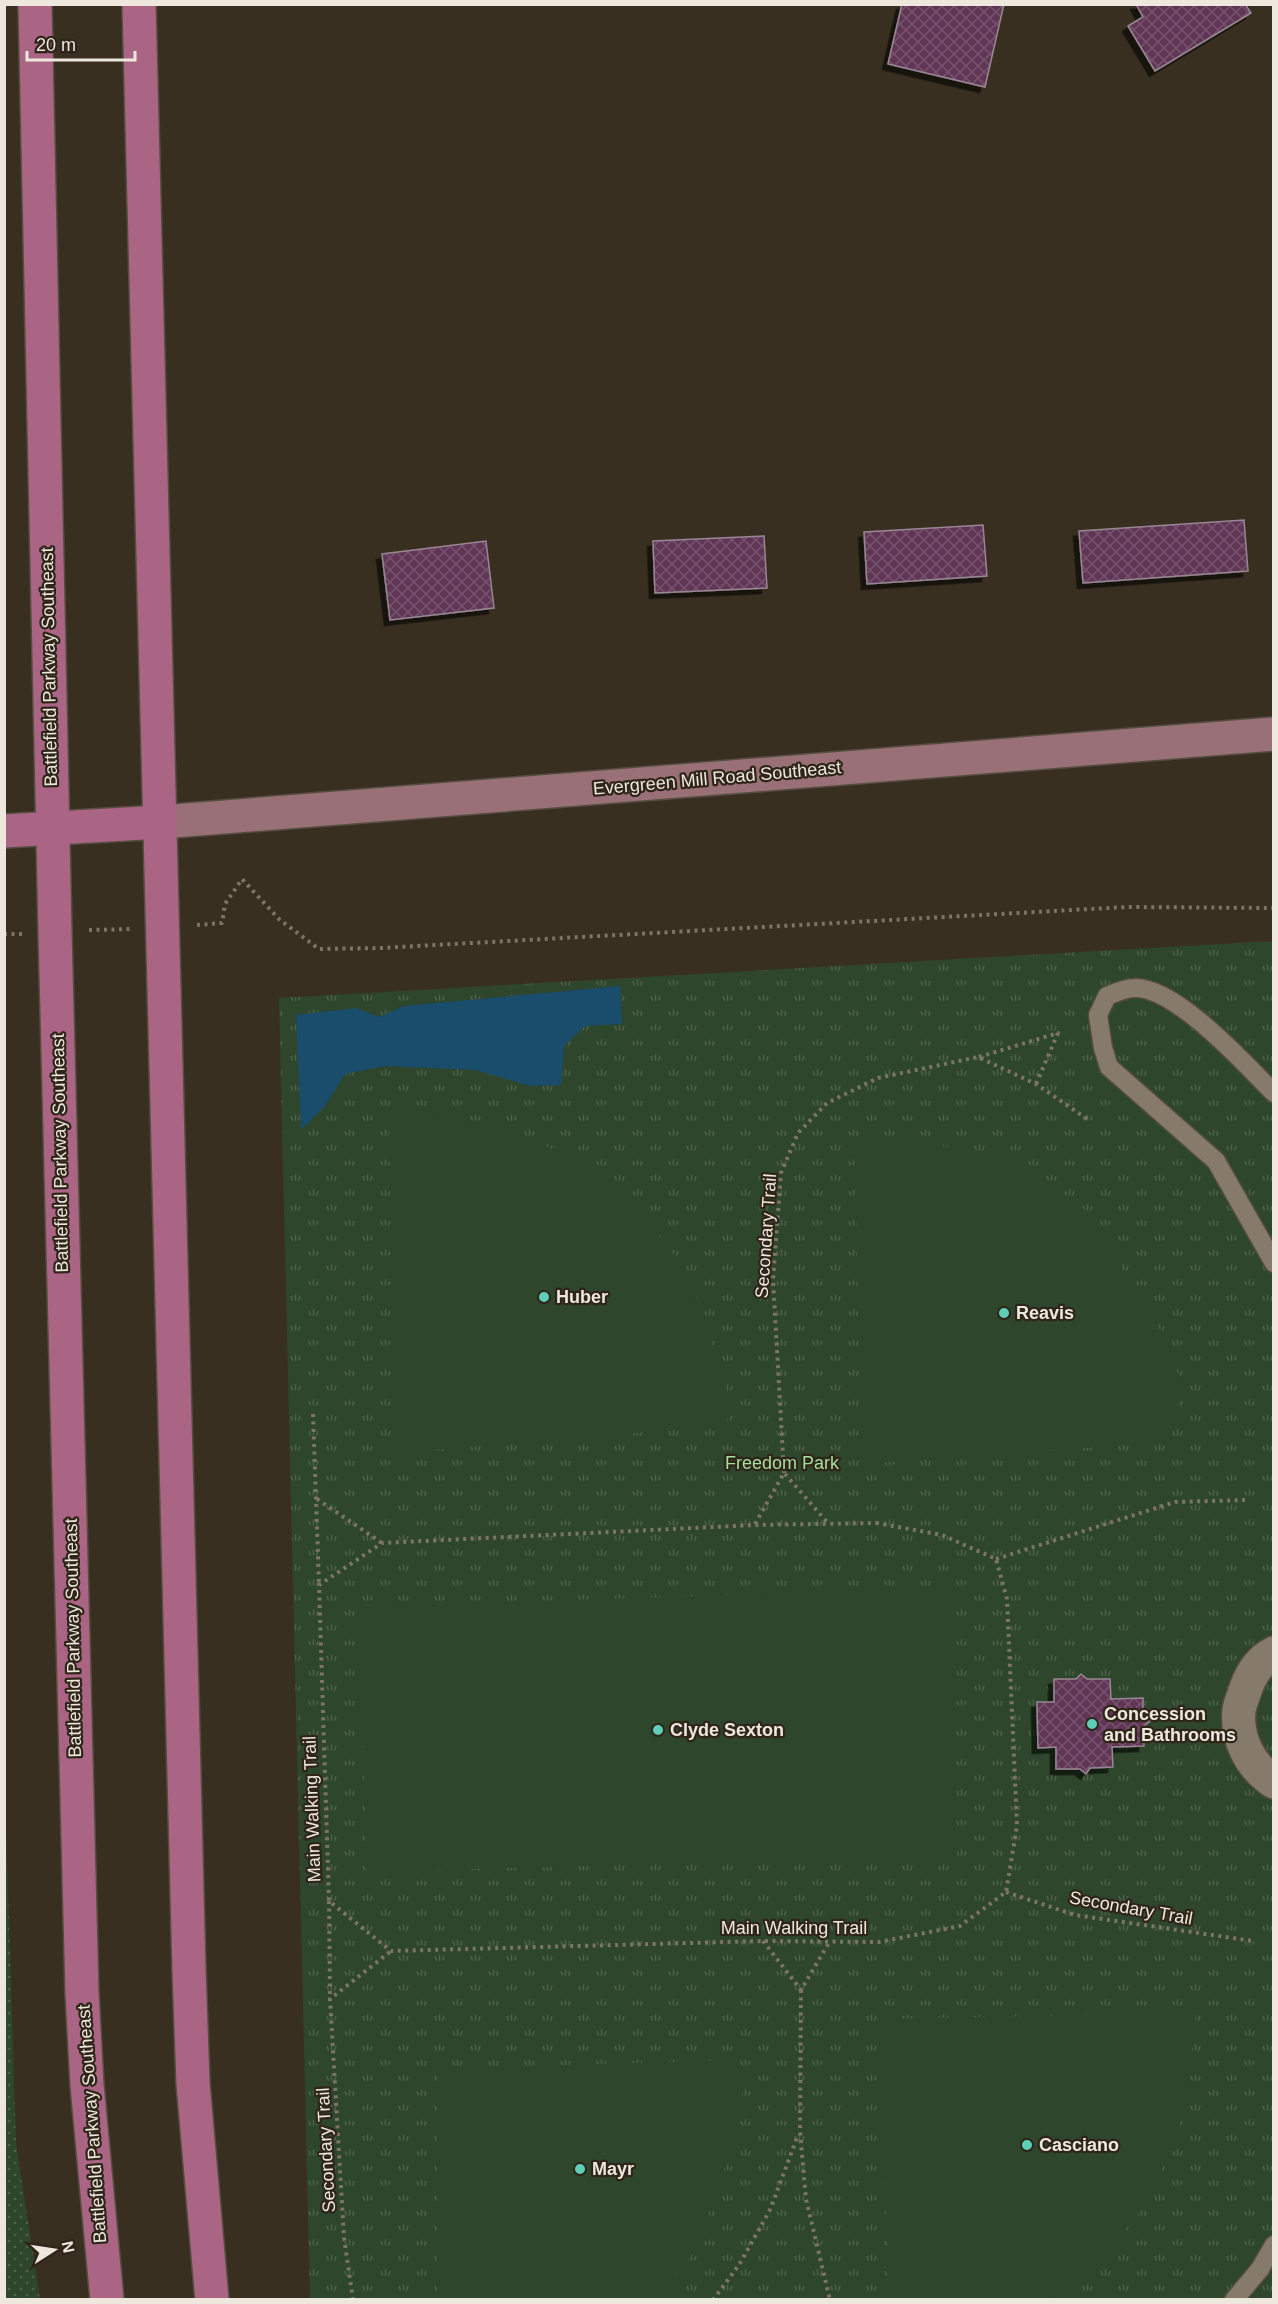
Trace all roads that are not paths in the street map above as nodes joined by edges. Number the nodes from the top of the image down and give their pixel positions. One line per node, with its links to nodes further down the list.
1 (35, 4): 5 (main road, Battlefield Parkway Southeast)
2 (139, 4): 4 (main road)
3 (1274, 734): 4 (main road, Evergreen Mill Road Southeast)
4 (160, 822): 5 (main road); 13 (main road)
5 (53, 828): 6 (main road); 12 (main road, Battlefield Parkway Southeast)
6 (4, 831)
7 (1274, 1093): 8 (lane)
8 (1274, 1263)
9 (1274, 1653): 10 (street)
10 (1274, 1782)
11 (1274, 2245): 14 (lane)
12 (107, 2300)
13 (212, 2300)
14 (1234, 2300)

